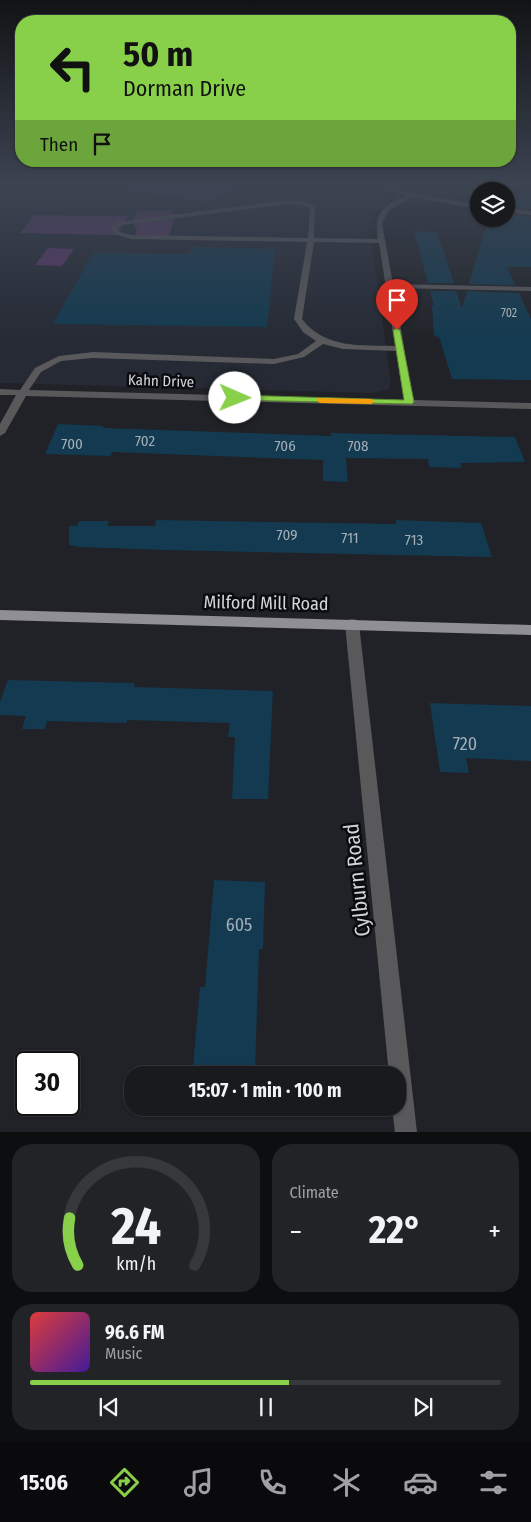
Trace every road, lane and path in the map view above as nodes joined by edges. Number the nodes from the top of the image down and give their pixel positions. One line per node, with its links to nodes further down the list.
1 (181, 238): 3 (street)
2 (381, 238): 4 (street)
3 (312, 240): 4 (street); 7 (street)
4 (382, 241): 5 (street)
5 (390, 286): 6 (street); 8 (street)
6 (531, 289)
7 (320, 342): 8 (street); 10 (street)
8 (400, 349): 11 (street)
9 (0, 392): 10 (street, Kahn Drive)
10 (22, 392): 11 (street, Kahn Drive); 13 (street)
11 (409, 402): 12 (street, Kahn Drive)
12 (531, 406)
13 (0, 433)
14 (0, 615): 15 (main road, Milford Mill Road)
15 (352, 624): 16 (main road, Milford Mill Road); 17 (street, Cylburn Road)
16 (531, 630)
17 (406, 1132)

